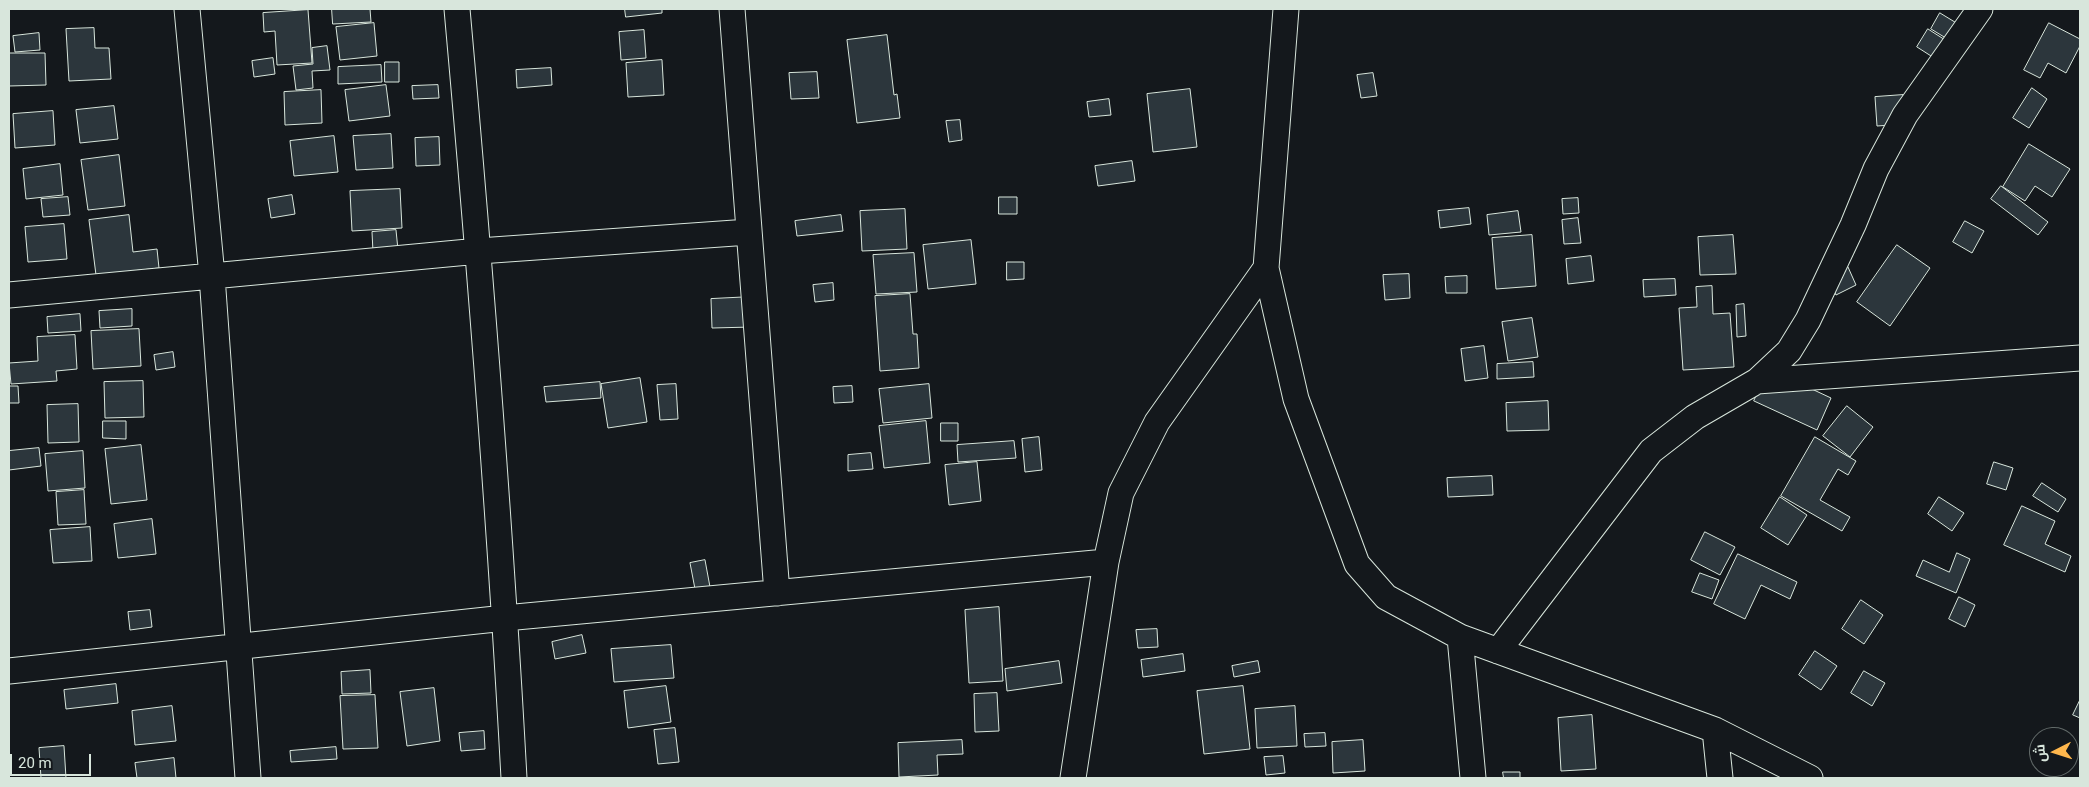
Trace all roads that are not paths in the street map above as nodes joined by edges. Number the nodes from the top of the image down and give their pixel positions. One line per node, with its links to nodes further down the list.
1 (187, 9): 9 (street)
2 (457, 9): 7 (street)
3 (732, 9): 6 (street)
4 (1286, 9): 8 (street)
5 (1980, 9): 12 (street)
6 (749, 232): 7 (street); 14 (street)
7 (479, 251): 9 (street); 15 (street)
8 (1266, 268): 13 (street); 16 (street)
9 (212, 276): 10 (street); 17 (street)
10 (9, 295)
11 (2080, 358): 12 (street)
12 (1757, 381): 18 (street)
13 (1106, 562): 14 (street); 23 (street)
14 (777, 593): 15 (street)
15 (506, 618): 17 (street); 22 (street)
16 (1460, 637): 18 (street); 24 (street)
17 (239, 646): 19 (street); 21 (street)
18 (1498, 651): 20 (street)
19 (9, 671)
20 (1715, 730): 25 (street); 26 (street)
21 (248, 778)
22 (514, 778)
23 (1073, 778)
24 (1473, 778)
25 (1720, 778)
26 (1810, 778)

